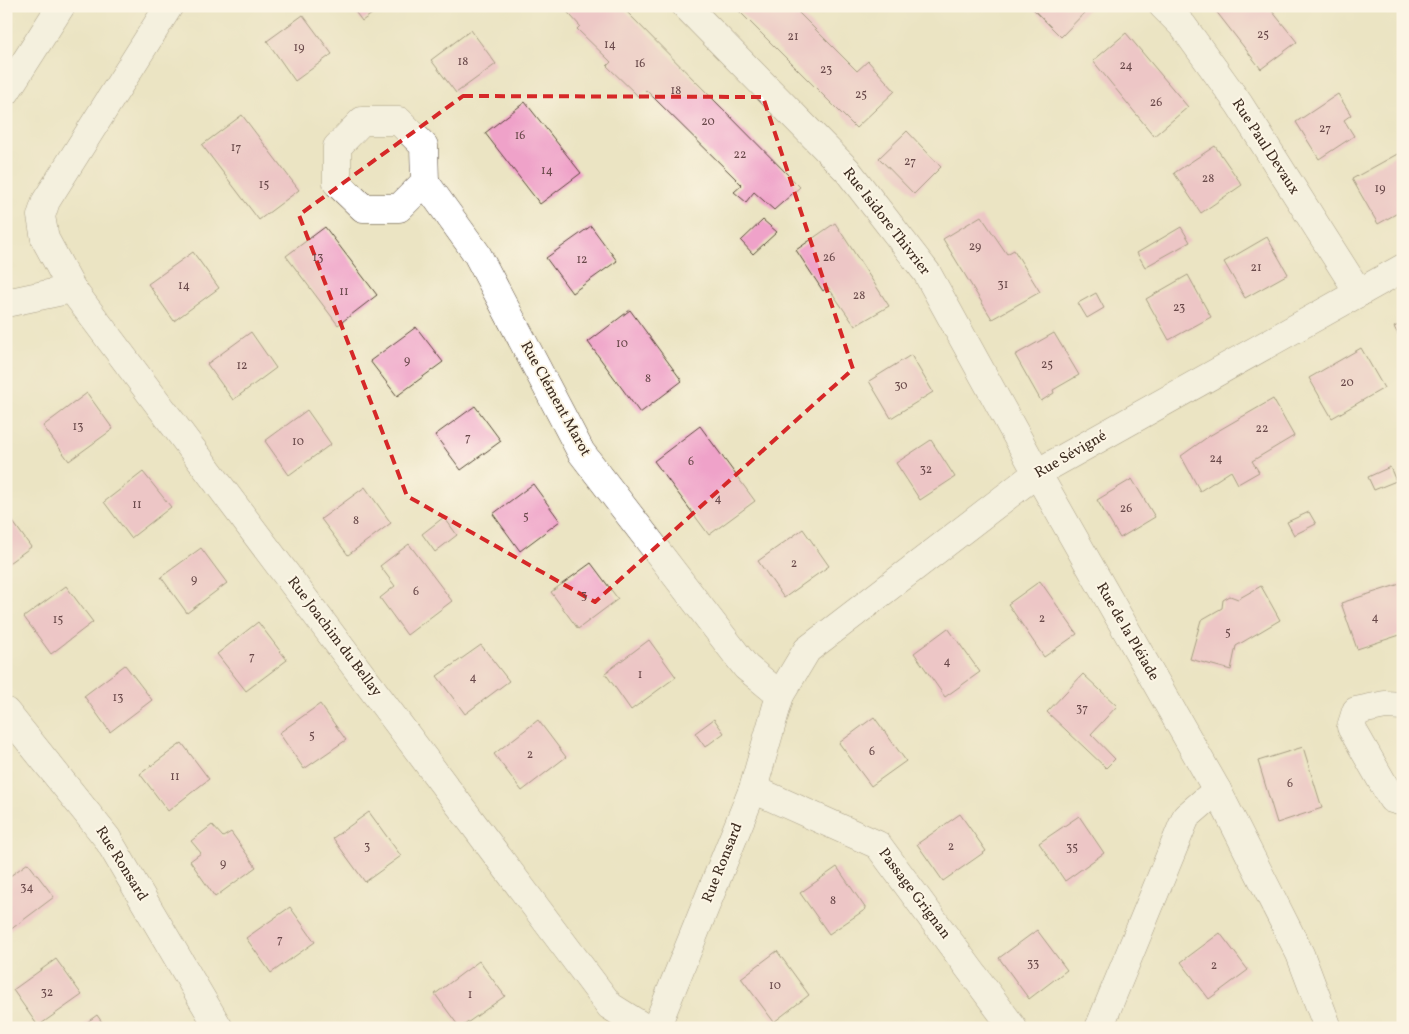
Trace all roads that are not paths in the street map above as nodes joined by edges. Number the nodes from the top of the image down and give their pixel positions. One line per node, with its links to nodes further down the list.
1 (61, 6): 5 (street)
2 (169, 6): 8 (street, Rue Joachim du Bellay)
3 (686, 6): 11 (street, Rue Isidore Thivrier)
4 (1163, 6): 9 (street, Rue Paul Devaux)
5 (6, 92)
6 (425, 182): 12 (street, Rue Clément Marot)
7 (1403, 268): 9 (street, Rue Sévigné)
8 (72, 289): 10 (street); 19 (street, Rue Joachim du Bellay)
9 (1359, 293): 11 (street, Rue Sévigné)
10 (6, 303)
11 (1037, 473): 12 (street, Rue Sévigné); 16 (street, Rue de la Pléiade)
12 (780, 695): 15 (street, Rue Ronsard)
13 (1403, 706): 17 (street)
14 (6, 712): 18 (street, Rue Ronsard)
15 (753, 789): 20 (street, Rue Ronsard); 21 (street, Passage Grignan)
16 (1217, 790): 22 (street); 23 (street, Rue de la Pléiade)
17 (1403, 802)
18 (219, 1028)
19 (645, 1028)
20 (656, 1028)
21 (1013, 1028)
22 (1099, 1028)
23 (1328, 1028)

